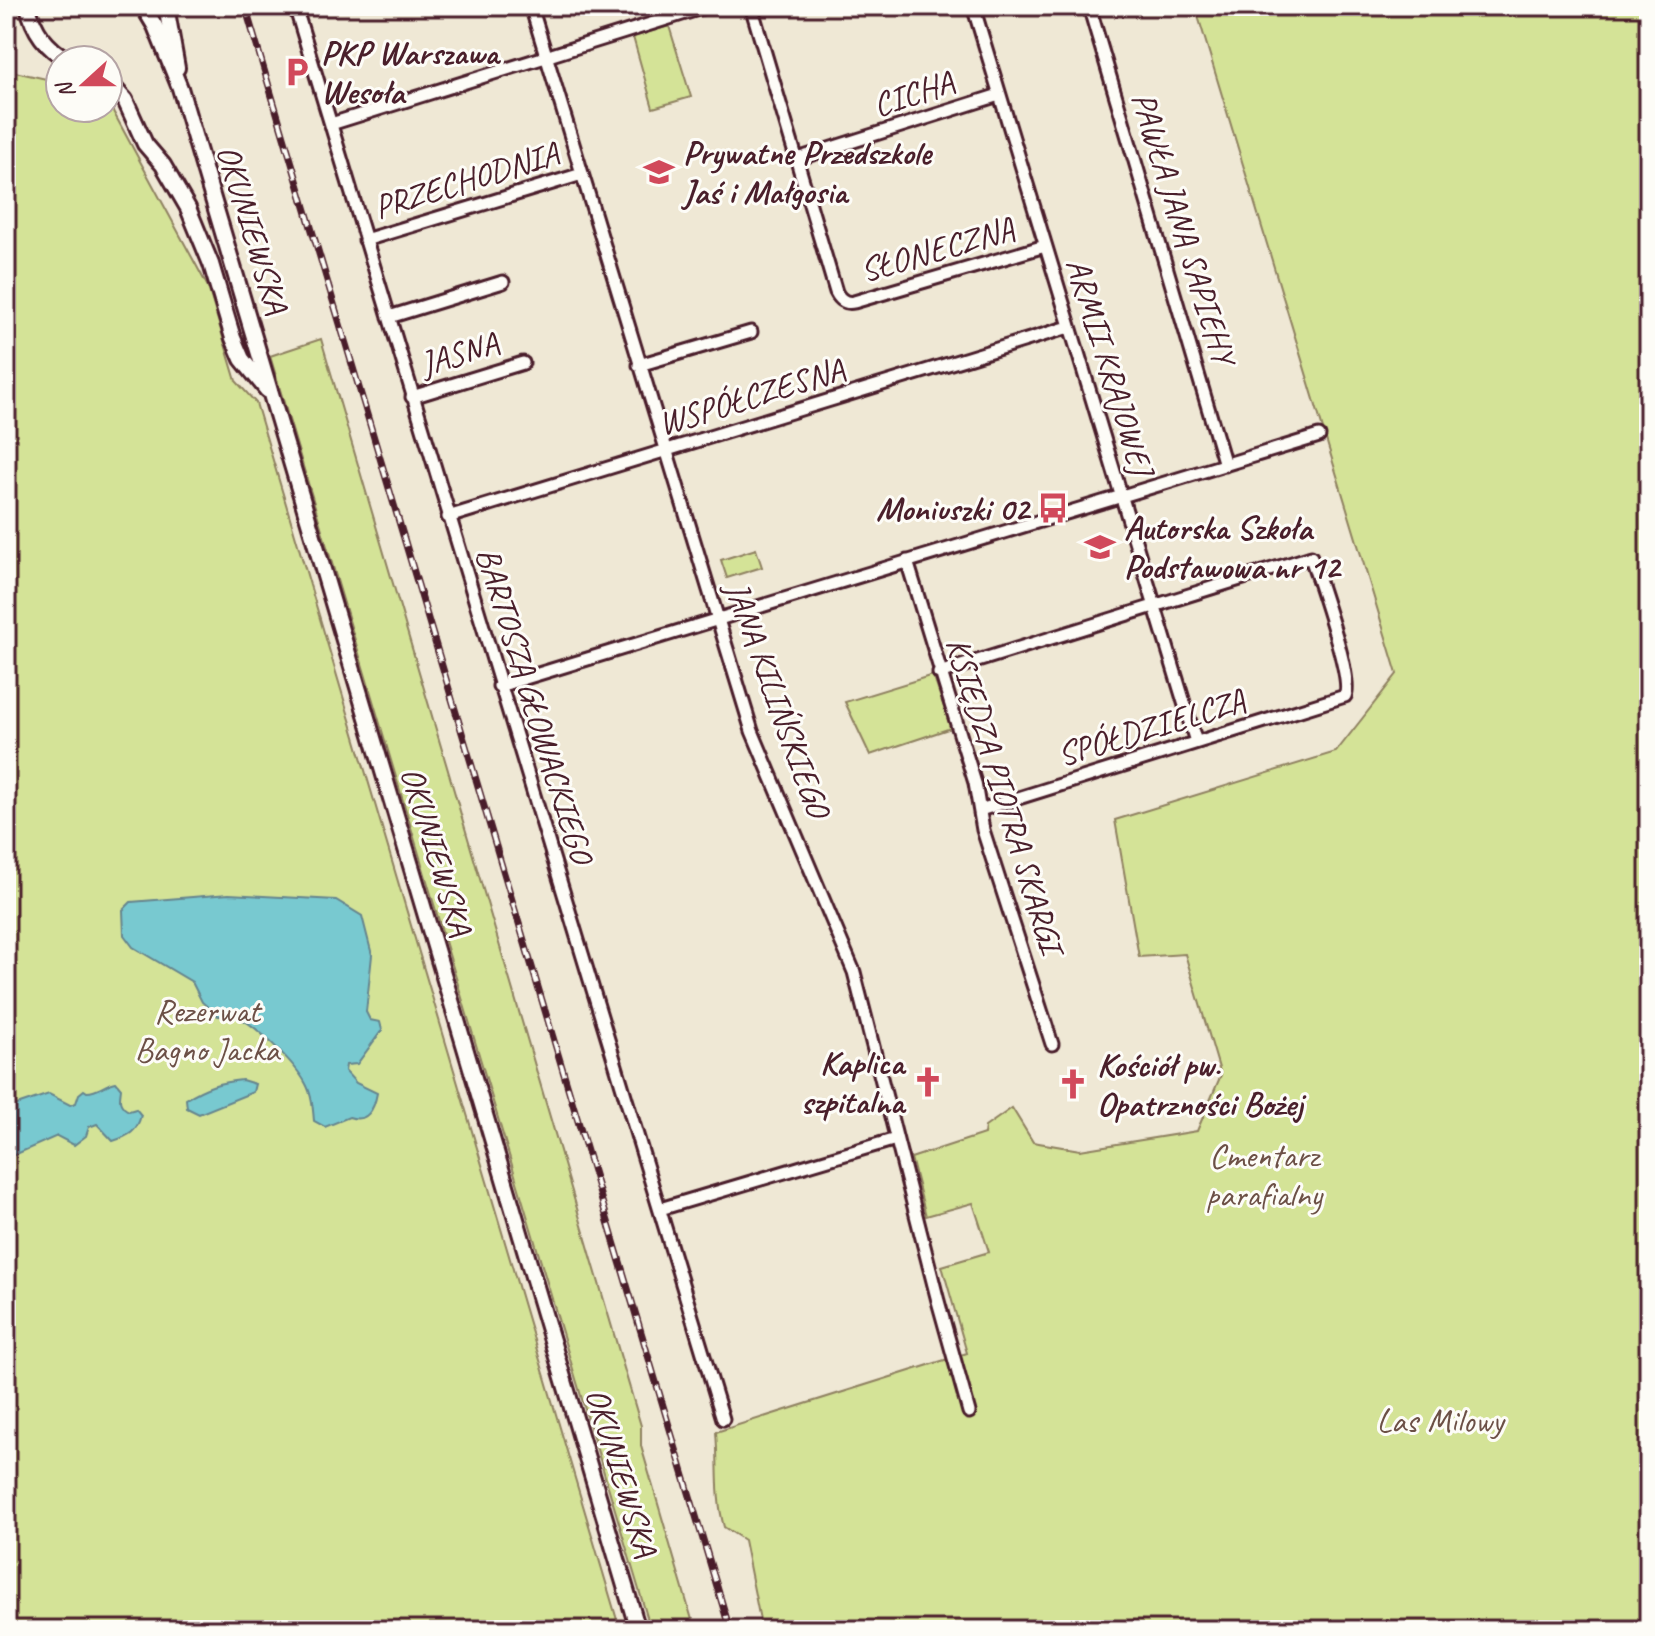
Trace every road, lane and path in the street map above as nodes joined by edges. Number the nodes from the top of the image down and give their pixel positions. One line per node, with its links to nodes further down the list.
1 (28, 6): 11 (main road)
2 (143, 6): 3 (main road); 13 (main road, OKUNIEWSKA)
3 (154, 6)
4 (166, 6): 13 (main road, OKUNIEWSKA)
5 (295, 6): 16 (street, BARTOSZA GŁOWACKIEGO)
6 (531, 6): 12 (street, JANA KILIŃSKIEGO)
7 (708, 6): 12 (street)
8 (751, 6): 17 (street)
9 (973, 6): 14 (street, ARMII KRAJOWEJ)
10 (1089, 6): 31 (street, PAWŁA JANA SAPIEHY)
11 (47, 44)
12 (546, 58): 16 (street); 18 (street, JANA KILIŃSKIEGO)
13 (180, 88): 27 (main road, OKUNIEWSKA)
14 (999, 95): 17 (street, CICHA); 20 (street, ARMII KRAJOWEJ)
15 (124, 99): 27 (main road)
16 (331, 124): 19 (street, BARTOSZA GŁOWACKIEGO)
17 (797, 159): 20 (street, SŁONECZNA)
18 (582, 174): 19 (street, PRZECHODNIA); 26 (street, JANA KILIŃSKIEGO)
19 (365, 240): 22 (street, BARTOSZA GŁOWACKIEGO)
20 (1045, 246): 23 (street, ARMII KRAJOWEJ)
21 (503, 282): 22 (street)
22 (389, 317): 28 (street, BARTOSZA GŁOWACKIEGO)
23 (1069, 327): 30 (street, WSPÓŁCZESNA); 32 (street, ARMII KRAJOWEJ)
24 (751, 332): 26 (street)
25 (523, 363): 28 (street, JASNA)
26 (639, 365): 30 (street, JANA KILIŃSKIEGO)
27 (270, 393): 46 (main road, OKUNIEWSKA)
28 (412, 397): 33 (street, BARTOSZA GŁOWACKIEGO)
29 (1319, 436): 31 (street)
30 (665, 451): 33 (street, WSPÓŁCZESNA); 36 (street, JANA KILIŃSKIEGO)
31 (1225, 465): 32 (street)
32 (1120, 498): 34 (street); 35 (street, ARMII KRAJOWEJ)
33 (448, 517): 38 (street, BARTOSZA GŁOWACKIEGO)
34 (907, 561): 36 (street); 37 (street, KSIĘDZA PIOTRA SKARGI)
35 (1154, 606): 37 (street); 39 (street, ARMII KRAJOWEJ); 39 (street, SPÓŁDZIELCZA)
36 (716, 619): 38 (street); 42 (street, JANA KILIŃSKIEGO)
37 (939, 673): 40 (street, KSIĘDZA PIOTRA SKARGI)
38 (499, 686): 43 (street, BARTOSZA GŁOWACKIEGO)
39 (1196, 742): 40 (street, SPÓŁDZIELCZA)
40 (980, 810): 41 (street, KSIĘDZA PIOTRA SKARGI)
41 (1052, 1044)
42 (896, 1139): 43 (street); 44 (street, JANA KILIŃSKIEGO)
43 (660, 1209): 45 (street, BARTOSZA GŁOWACKIEGO)
44 (969, 1412)
45 (723, 1419)
46 (638, 1630)

